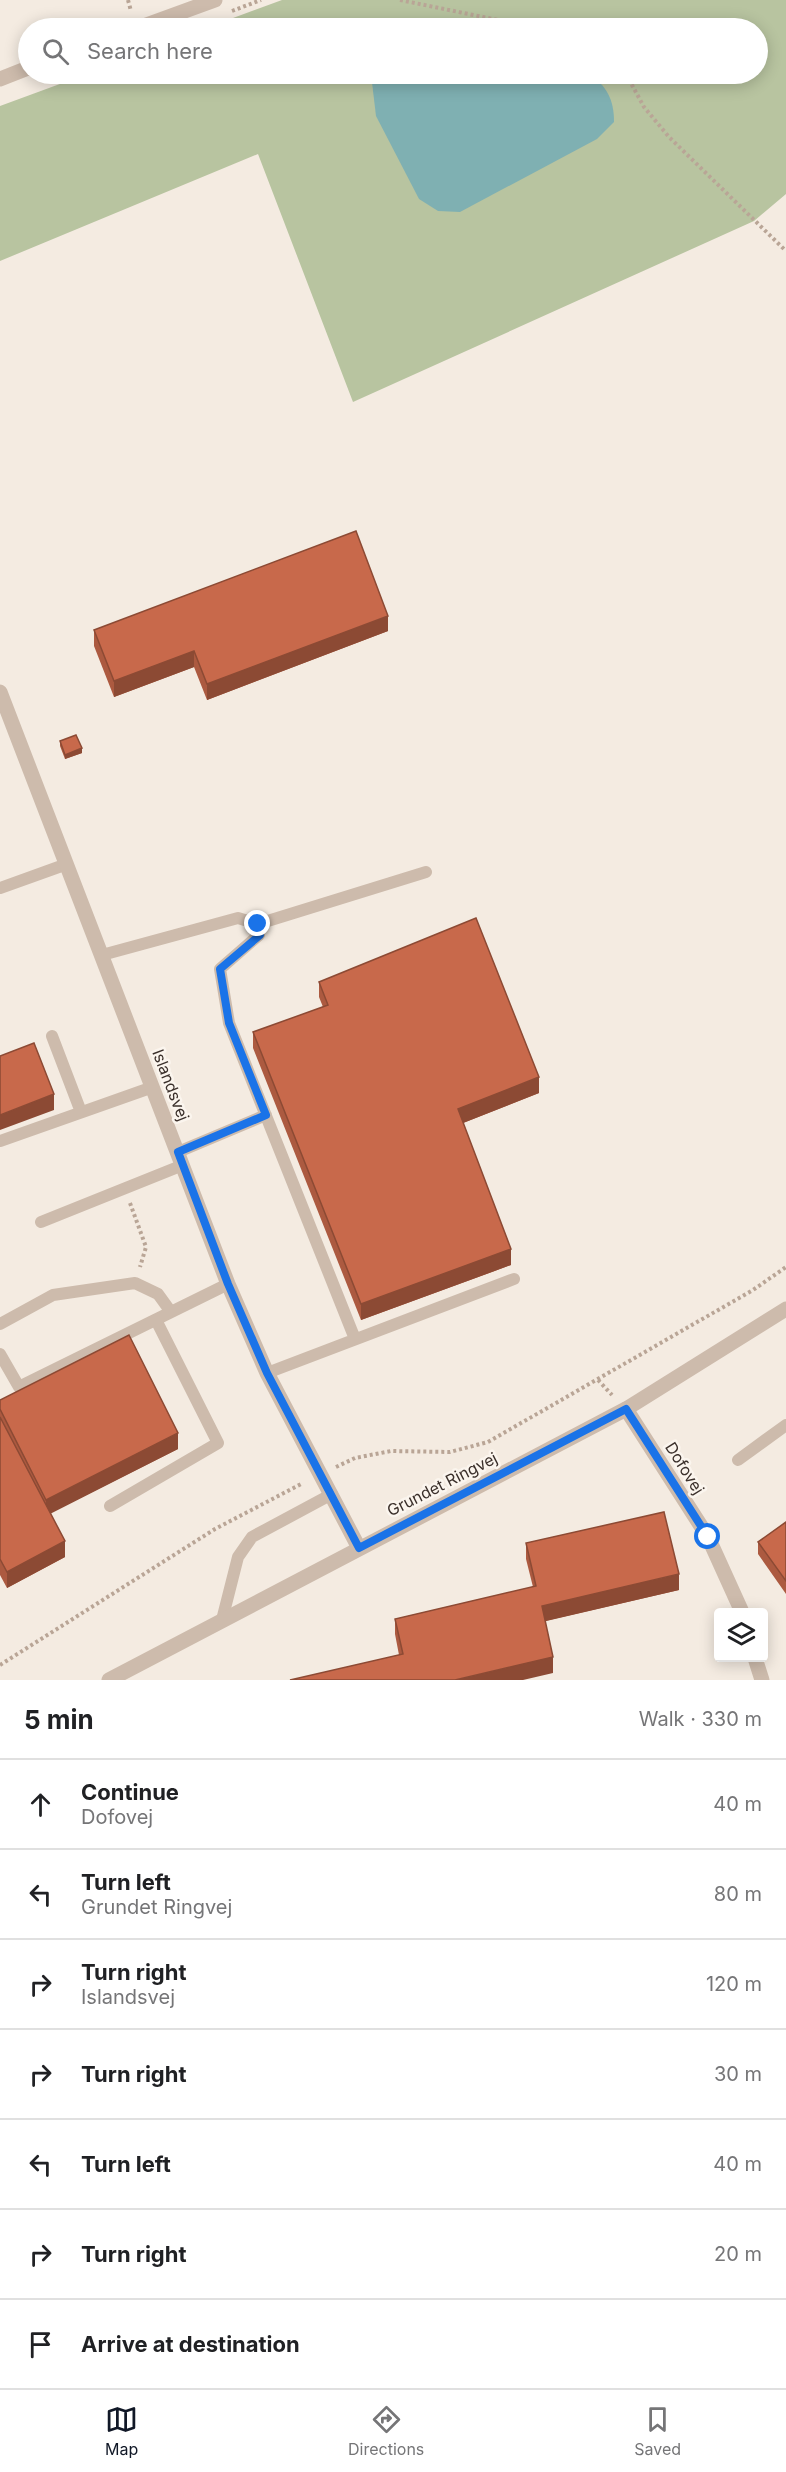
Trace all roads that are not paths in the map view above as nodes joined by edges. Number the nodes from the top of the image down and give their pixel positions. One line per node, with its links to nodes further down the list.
1 (215, 0): 2 (street)
2 (166, 18)
3 (18, 72): 4 (street)
4 (0, 79)
5 (1, 698): 6 (street, Islandsvej)
6 (67, 864): 8 (lane); 10 (street, Islandsvej)
7 (426, 872): 9 (lane)
8 (0, 888)
9 (258, 924): 10 (lane); 14 (lane)
10 (102, 955): 12 (street, Islandsvej)
11 (52, 1036): 13 (lane)
12 (153, 1087): 13 (lane); 16 (street, Islandsvej)
13 (81, 1113): 15 (lane)
14 (266, 1115): 16 (lane); 24 (lane)
15 (0, 1141)
16 (180, 1159): 17 (lane); 19 (street, Islandsvej)
17 (41, 1222)
18 (514, 1280): 24 (lane)
19 (228, 1284): 21 (lane); 26 (street, Islandsvej)
20 (786, 1309): 27 (street, Grundet Ringvej)
21 (171, 1312): 22 (lane); 23 (lane)
22 (156, 1320): 25 (lane); 31 (lane)
23 (0, 1324)
24 (355, 1340): 26 (lane)
25 (0, 1354)
26 (267, 1373): 30 (street, Islandsvej)
27 (626, 1409): 32 (street, Grundet Ringvej); 33 (street, Dofovej)
28 (786, 1425): 29 (lane)
29 (738, 1460)
30 (332, 1494): 32 (street, Islandsvej); 34 (lane)
31 (110, 1506)
32 (359, 1548): 34 (street, Grundet Ringvej)
33 (740, 1608)
34 (222, 1620): 36 (street, Grundet Ringvej)
35 (756, 1662): 37 (street)
36 (109, 1680)
37 (762, 1680)

